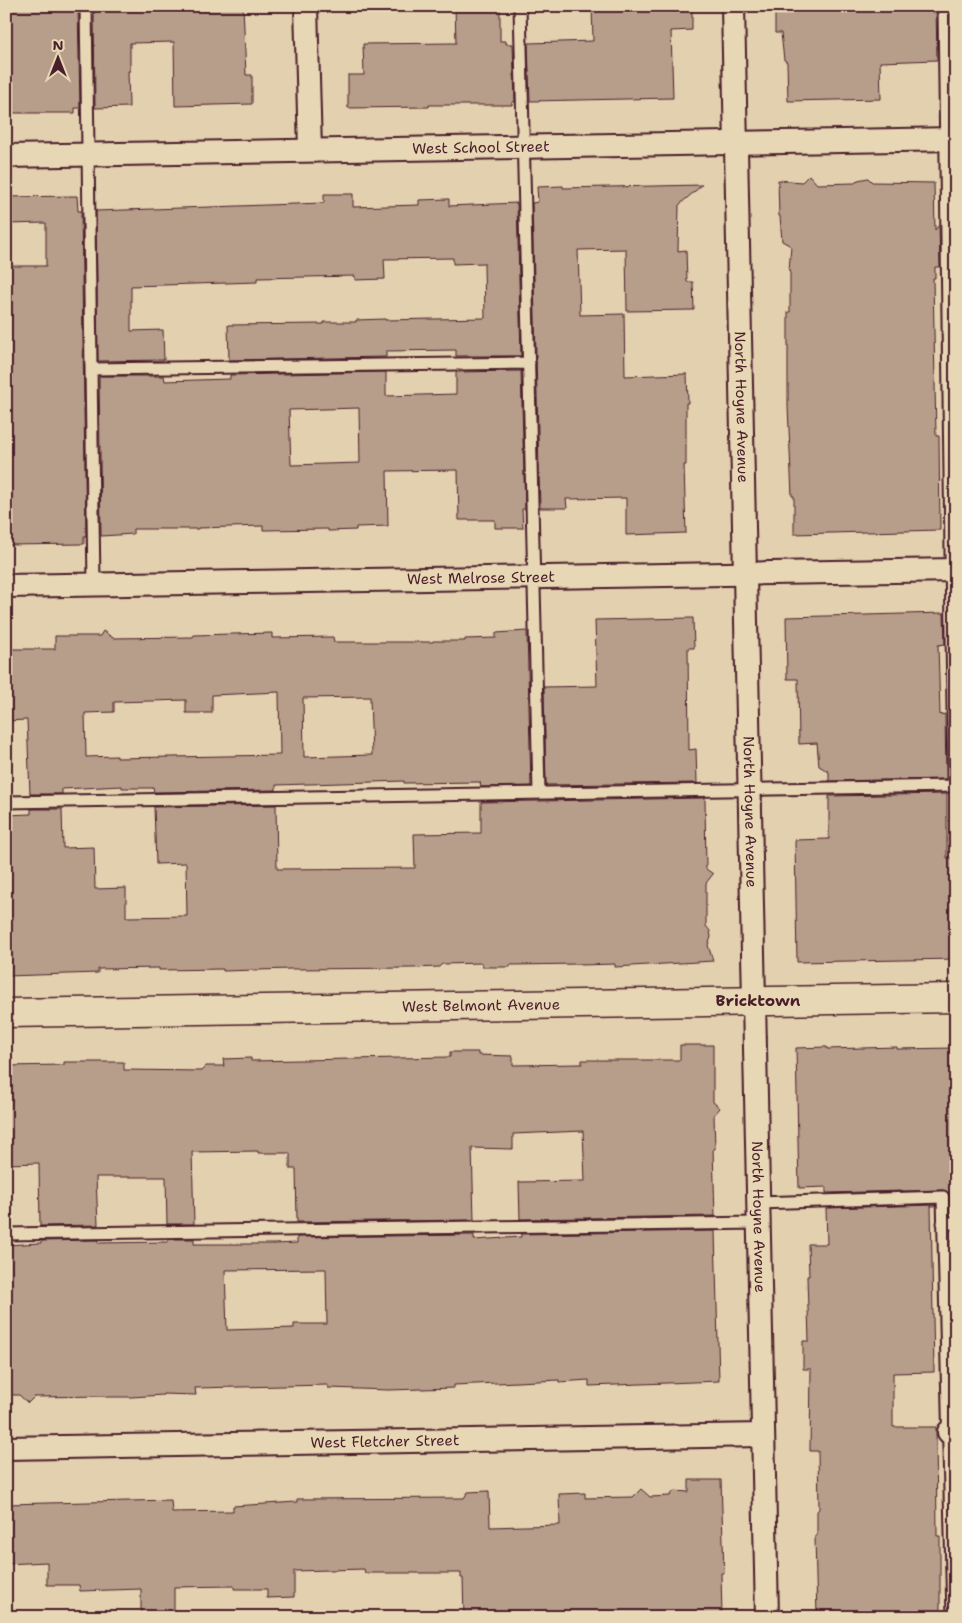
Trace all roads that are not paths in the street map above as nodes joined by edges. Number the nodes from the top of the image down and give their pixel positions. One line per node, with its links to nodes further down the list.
1 (86, 6): 10 (lane)
2 (306, 6): 9 (street)
3 (520, 6): 8 (lane)
4 (733, 6): 7 (street, North Hoyne Avenue)
5 (944, 6): 6 (lane)
6 (951, 140): 7 (street, West School Street); 12 (lane)
7 (736, 143): 8 (street, West School Street); 16 (street, North Hoyne Avenue)
8 (524, 147): 9 (street, West School Street); 13 (lane)
9 (310, 150): 10 (street, West School Street)
10 (88, 154): 11 (street, West School Street); 14 (lane)
11 (6, 156)
12 (952, 357): 15 (lane)
13 (528, 363): 14 (lane); 17 (lane)
14 (91, 369): 18 (lane)
15 (954, 570): 16 (street, West Melrose Street); 20 (lane)
16 (745, 574): 17 (street, West Melrose Street); 21 (street, North Hoyne Avenue)
17 (534, 578): 18 (street, West Melrose Street); 22 (lane)
18 (94, 585): 19 (street, West Melrose Street)
19 (6, 586)
20 (955, 786): 21 (lane)
21 (750, 790): 22 (lane); 25 (street, North Hoyne Avenue)
22 (539, 793): 23 (lane)
23 (6, 802)
24 (956, 998): 25 (main road, West Belmont Avenue)
25 (754, 1001): 26 (main road, West Belmont Avenue); 27 (street, North Hoyne Avenue)
26 (6, 1013)
27 (759, 1213): 29 (lane); 30 (lane); 32 (street, North Hoyne Avenue)
28 (956, 1223): 29 (lane)
29 (943, 1224): 31 (lane)
30 (6, 1234)
31 (952, 1432): 35 (lane)
32 (763, 1435): 33 (street, West Fletcher Street); 34 (street, North Hoyne Avenue)
33 (6, 1448)
34 (767, 1617)
35 (953, 1617)

